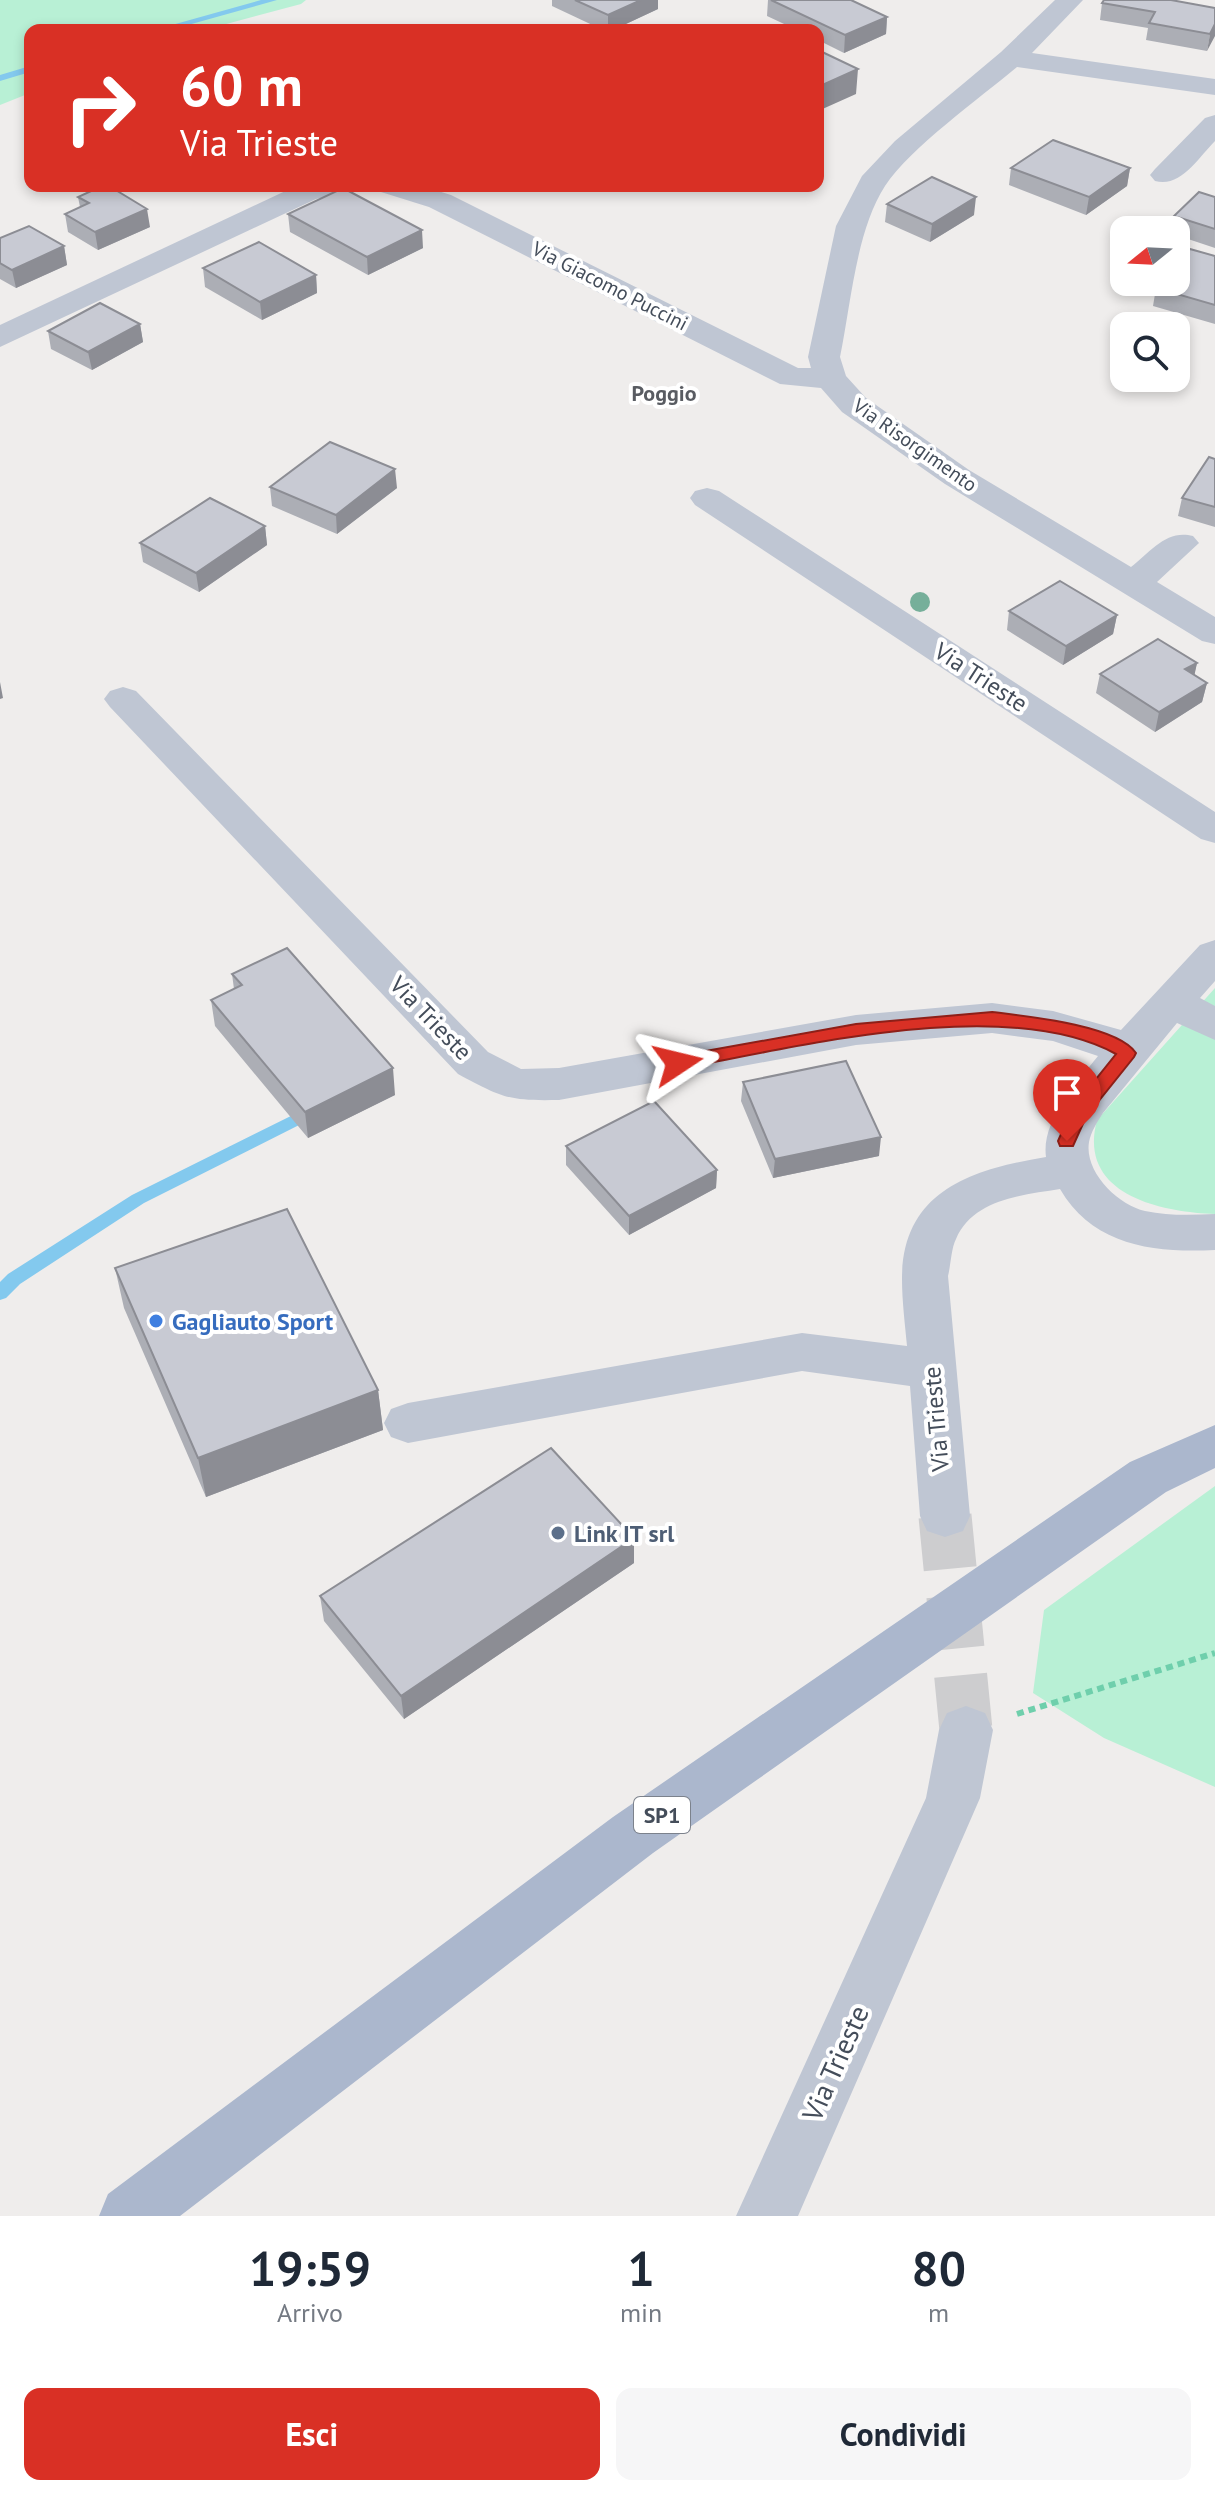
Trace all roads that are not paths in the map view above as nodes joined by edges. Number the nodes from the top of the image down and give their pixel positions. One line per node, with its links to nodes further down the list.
1 (1070, 0): 2 (street, Via Risorgimento)
2 (1011, 58): 3 (street); 9 (street, Via Risorgimento)
3 (1215, 87)
4 (1215, 124): 5 (street)
5 (1165, 175)
6 (307, 192): 8 (street)
7 (411, 192): 9 (street, Via Giacomo Puccini)
8 (0, 337)
9 (830, 379): 12 (street, Via Risorgimento)
10 (707, 498): 15 (street, Via Trieste)
11 (1181, 543): 12 (street)
12 (1134, 583): 13 (street, Via Risorgimento)
13 (1215, 633)
14 (123, 699): 19 (street, Via Trieste)
15 (1215, 830)
16 (1215, 955): 17 (street)
17 (1172, 1002): 18 (street); 19 (street)
18 (1215, 1025)
19 (1127, 1053): 20 (street)
20 (1071, 1170): 21 (street); 22 (street, Via Trieste)
21 (1215, 1232)
22 (931, 1369): 23 (street); 25 (street, Via Trieste)
23 (408, 1423)
24 (1215, 1445): 27 (main road, SP1)
25 (945, 1516)
26 (966, 1730): 28 (street, Via Trieste)
27 (130, 2216)
28 (767, 2216)

